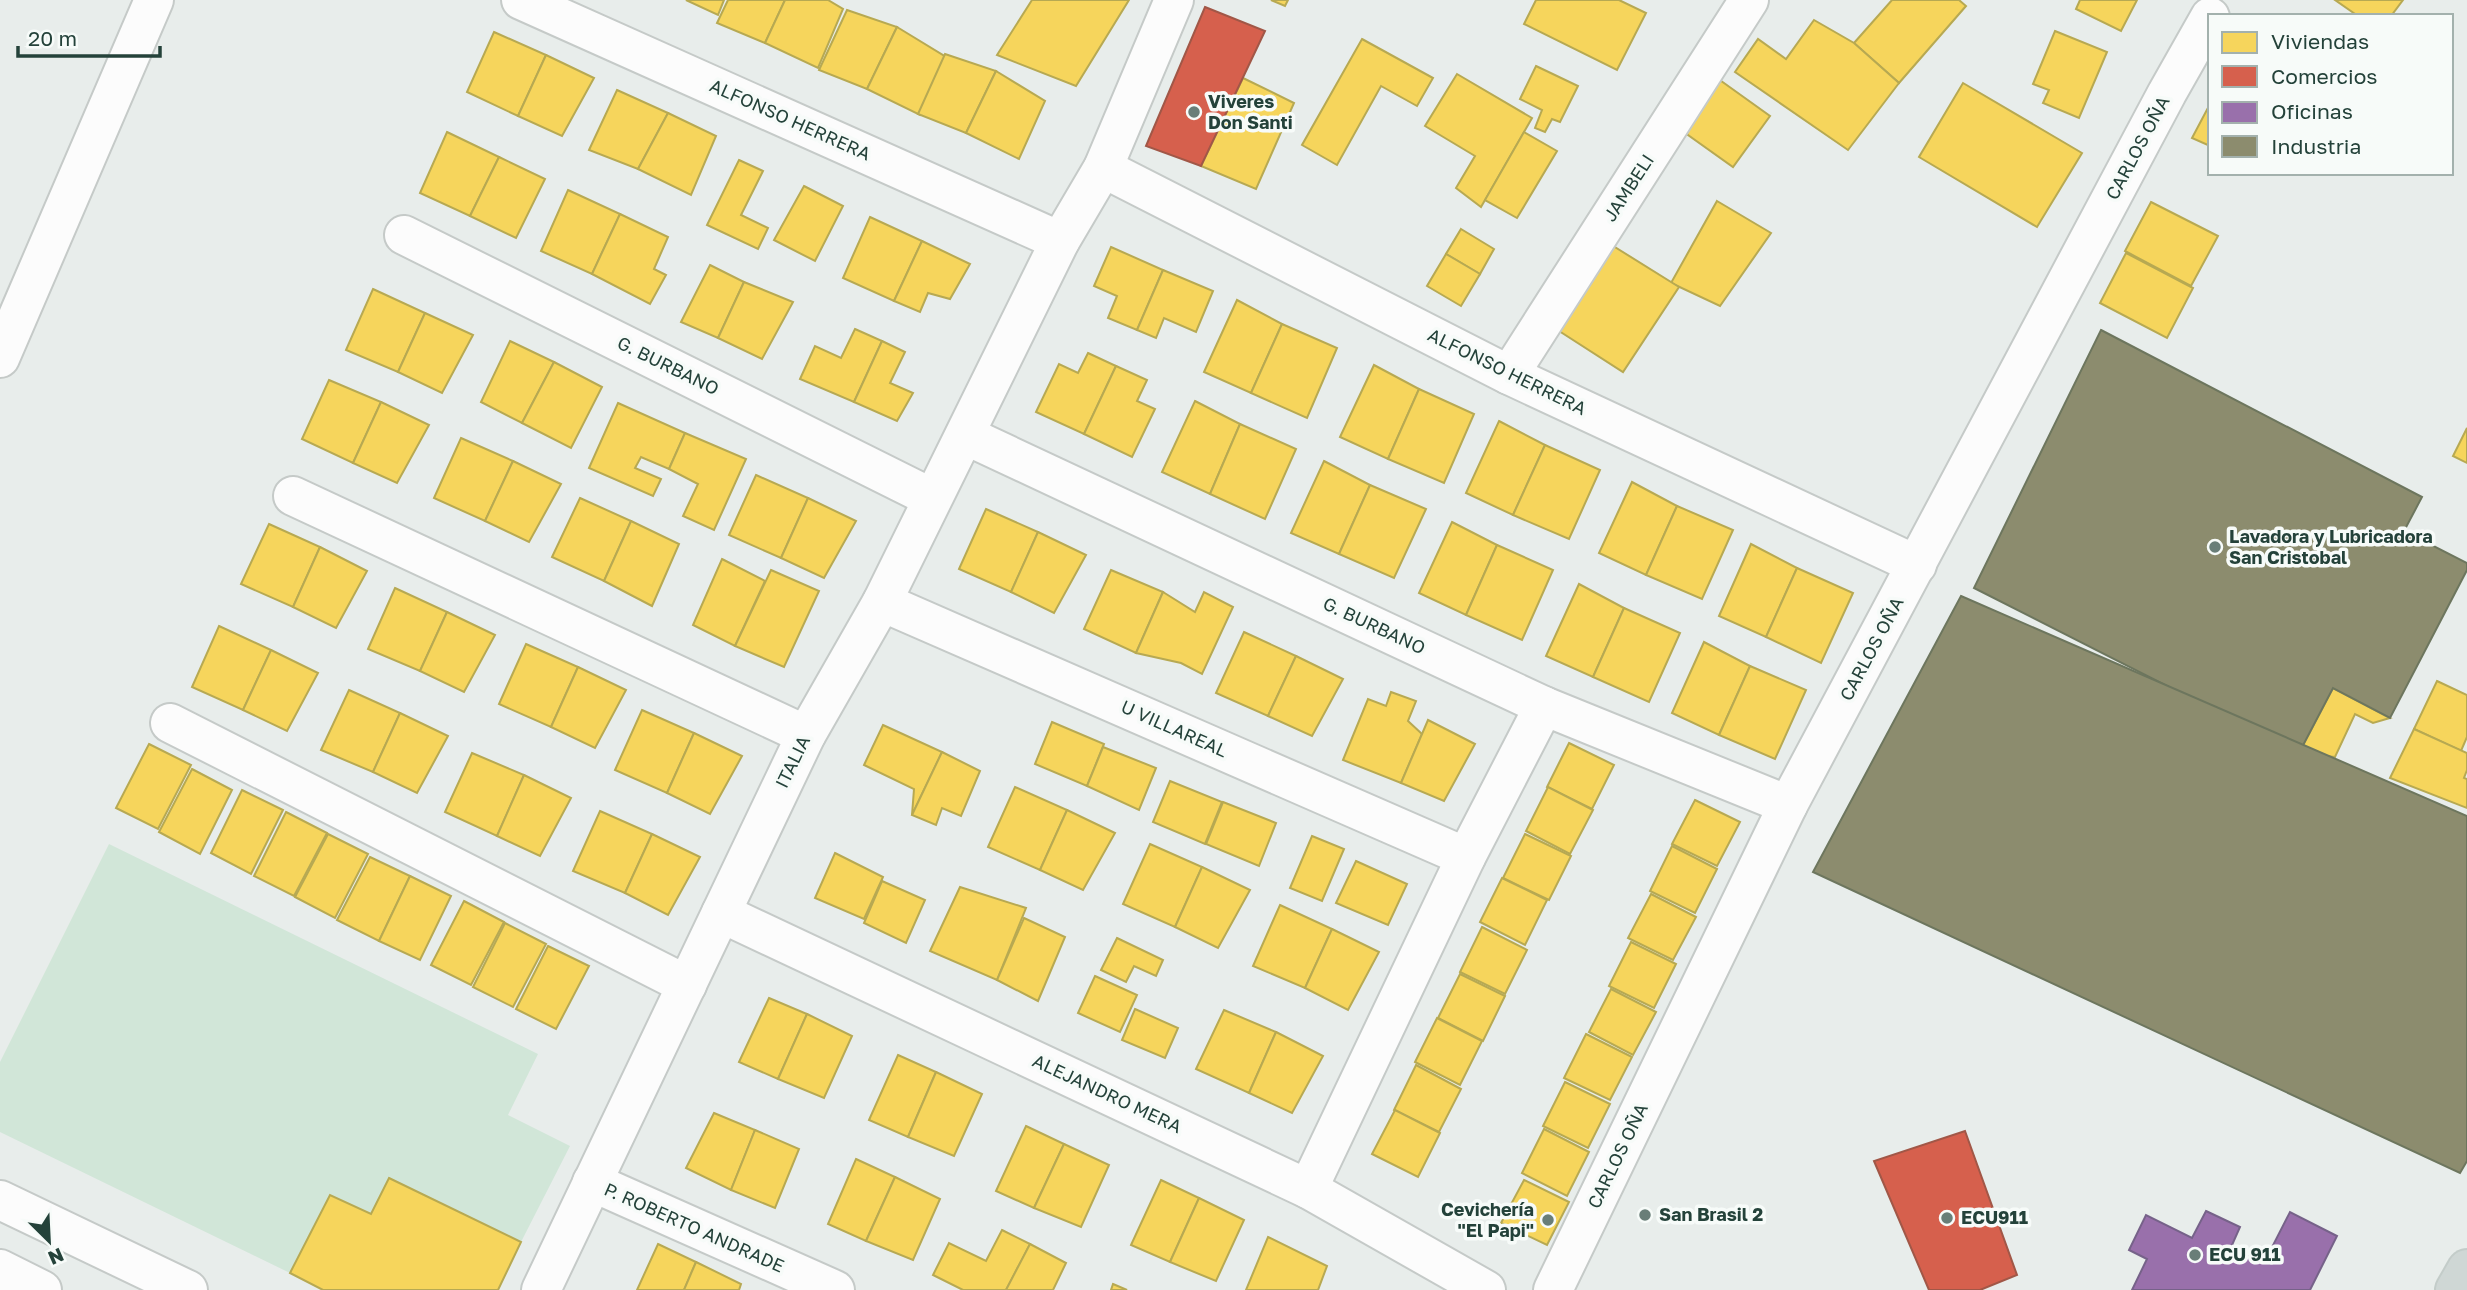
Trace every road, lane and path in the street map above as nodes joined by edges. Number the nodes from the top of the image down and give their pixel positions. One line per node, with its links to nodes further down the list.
1 (154, 0): 9 (street)
2 (521, 0): 8 (street, ALFONSO HERRERA)
3 (1174, 0): 6 (street, ITALIA)
4 (1749, 0): 10 (street, JAMBELI)
5 (2208, 21): 14 (street, CARLOS OÑA)
6 (1103, 168): 8 (street, ITALIA); 10 (street, ALFONSO HERRERA)
7 (404, 235): 13 (street, G. BURBANO)
8 (1059, 241): 11 (street, ITALIA)
9 (0, 358)
10 (1509, 375): 14 (street, ALFONSO HERRERA)
11 (965, 435): 13 (street, ITALIA); 16 (street, G. BURBANO)
12 (293, 496): 18 (street)
13 (932, 498): 15 (street, ITALIA)
14 (1917, 565): 19 (street, CARLOS OÑA)
15 (882, 602): 18 (street, ITALIA); 20 (street, U VILLAREAL)
16 (1544, 706): 19 (street, G. BURBANO); 20 (street); 24 (street)
17 (170, 723): 22 (street)
18 (806, 735): 21 (street, ITALIA)
19 (1788, 805): 33 (street, CARLOS OÑA)
20 (1466, 857): 24 (street)
21 (721, 912): 22 (street, ITALIA); 24 (street, ALEJANDRO MERA)
22 (687, 985): 23 (street, ITALIA)
23 (592, 1182): 30 (street, ITALIA); 31 (street, P. ROBERTO ANDRADE)
24 (1308, 1189): 32 (street, ALEJANDRO MERA)
25 (0, 1200): 29 (street)
26 (0, 1269): 28 (street)
27 (2467, 1269): 34 (main road)
28 (42, 1290)
29 (188, 1290)
30 (541, 1290)
31 (835, 1290)
32 (1486, 1290)
33 (1553, 1290)
34 (2455, 1290)

